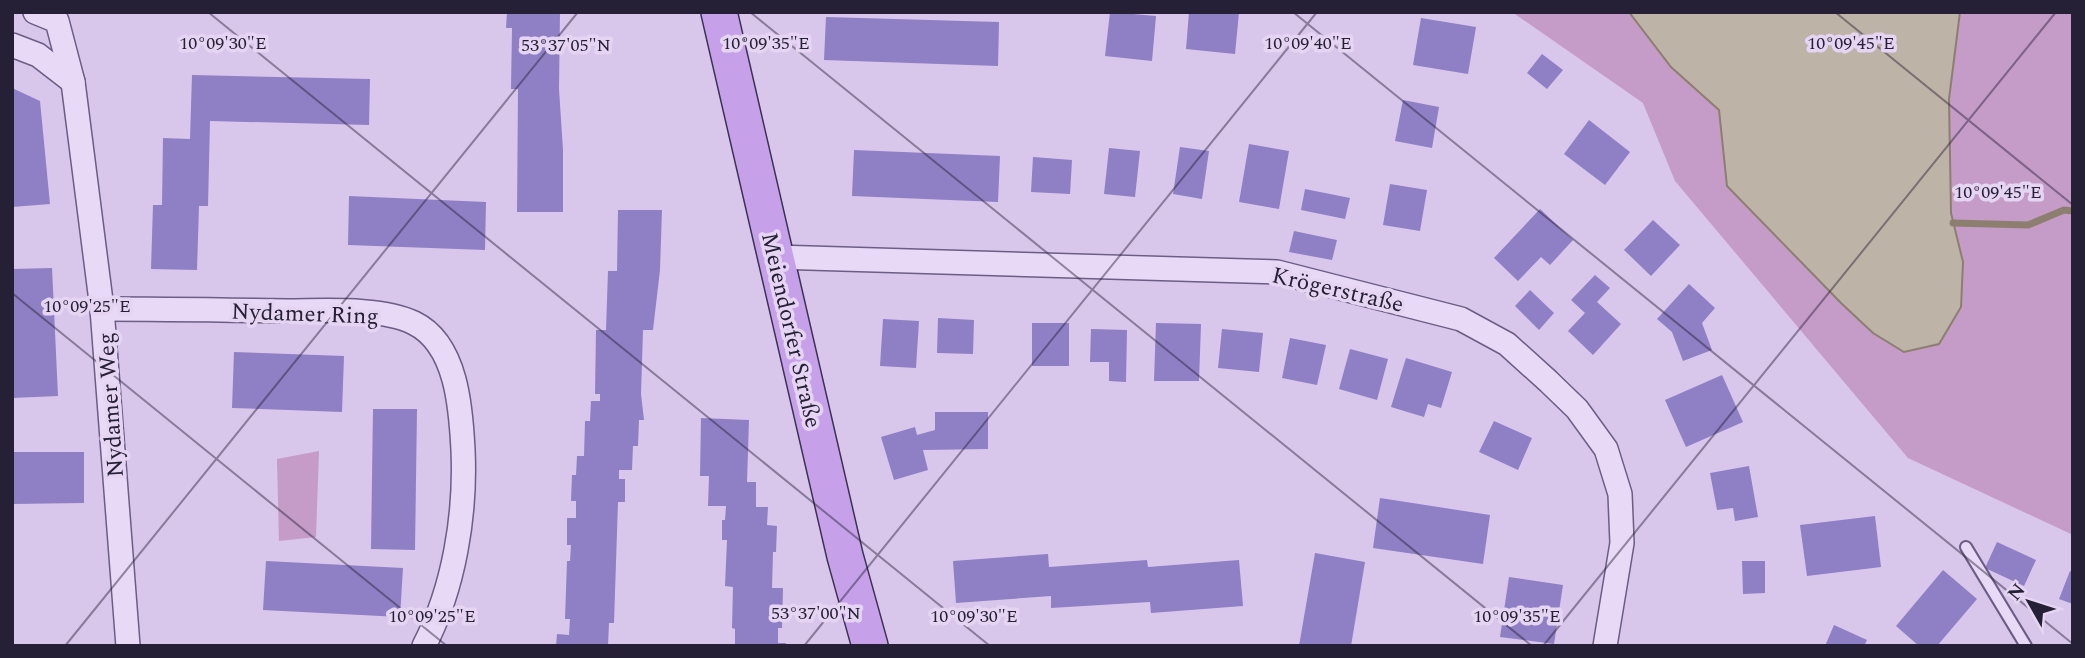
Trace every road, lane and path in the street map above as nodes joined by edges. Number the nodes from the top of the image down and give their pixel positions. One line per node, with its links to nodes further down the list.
1 (35, 12): 4 (street, Nydamer Weg)
2 (719, 12): 5 (main road, Meiendorfer Straße)
3 (12, 45): 4 (street)
4 (73, 82): 6 (street, Nydamer Weg)
5 (775, 257): 10 (main road, Meiendorfer Straße); 11 (street, Krögerstraße)
6 (102, 309): 8 (street, Nydamer Weg); 9 (street, Nydamer Ring)
7 (1966, 547): 12 (lane)
8 (128, 646)
9 (424, 646)
10 (870, 646)
11 (1605, 646)
12 (2026, 646)

